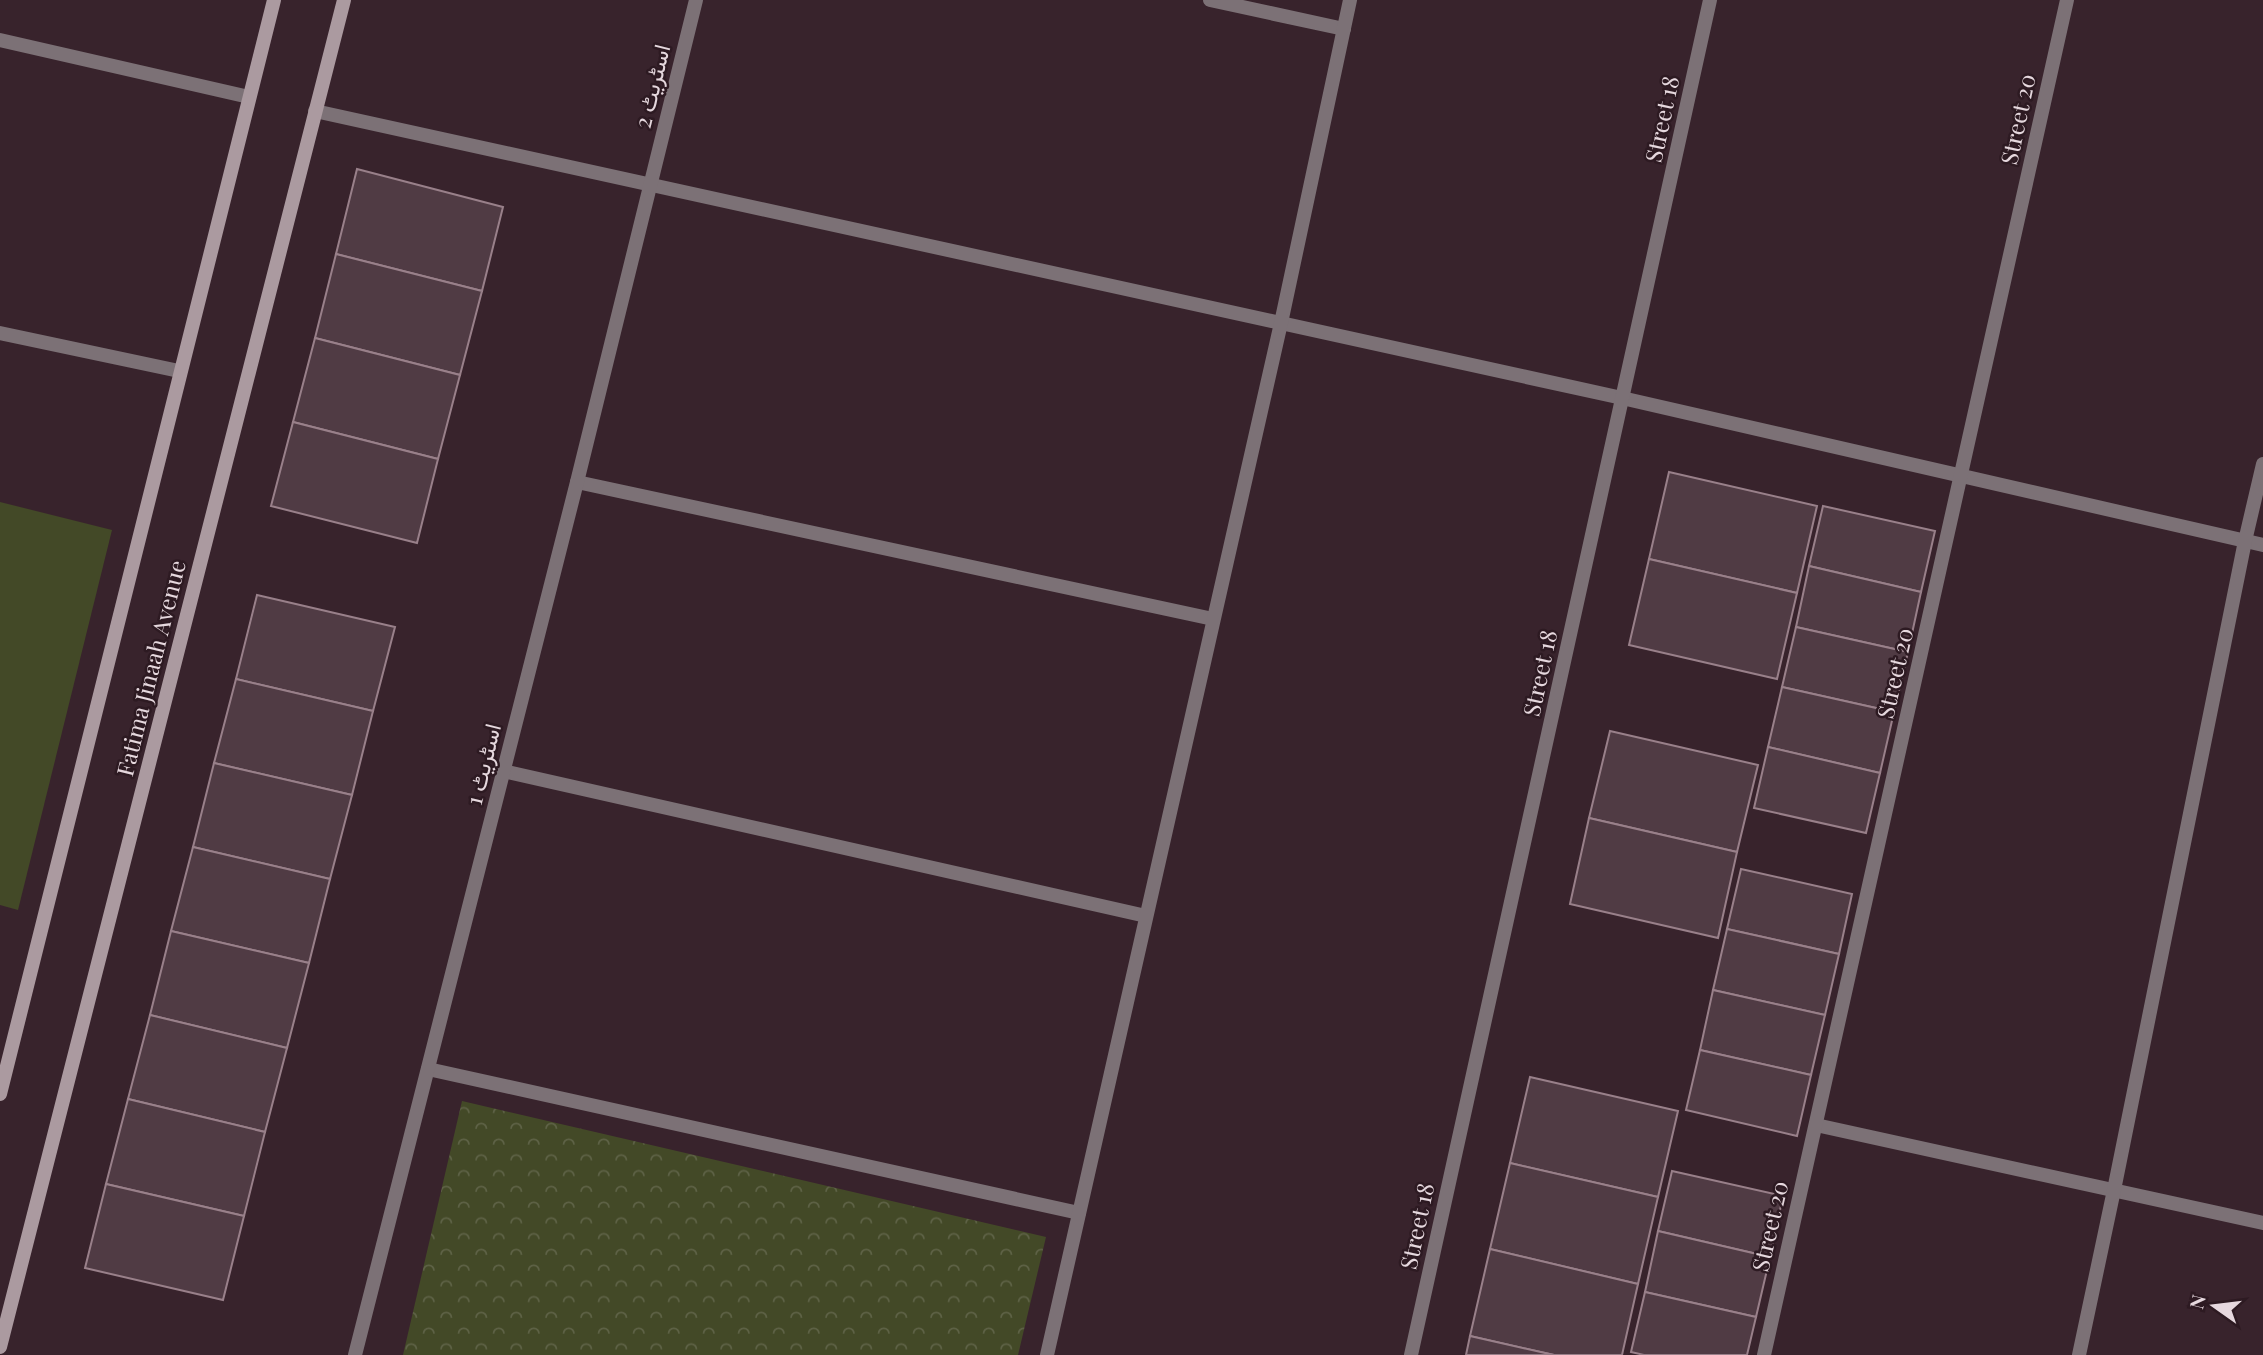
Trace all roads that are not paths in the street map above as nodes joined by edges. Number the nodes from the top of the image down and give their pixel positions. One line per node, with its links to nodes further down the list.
1 (274, 0): 10 (main road, Fatima Jinaah Avenue)
2 (344, 0): 11 (main road, Fatima Jinaah Avenue)
3 (696, 0): 12 (street, اسٹریٹ 2)
4 (1210, 0): 8 (street)
5 (1350, 0): 8 (street)
6 (1710, 0): 16 (street, Street 18)
7 (2067, 0): 18 (street, Street 20)
8 (1344, 29): 13 (street)
9 (0, 40): 10 (street)
10 (249, 97): 15 (main road, Fatima Jinaah Avenue)
11 (315, 111): 12 (street); 31 (main road, Fatima Jinaah Avenue)
12 (650, 184): 13 (street); 19 (street, اسٹریٹ 1)
13 (1280, 323): 16 (street); 22 (street)
14 (0, 332): 15 (street)
15 (179, 371): 26 (main road, Fatima Jinaah Avenue)
16 (1622, 398): 18 (street); 34 (street, Street 18)
17 (2263, 464): 20 (street)
18 (1962, 476): 20 (street); 27 (street, Street 20)
19 (577, 482): 22 (street); 23 (street, اسٹریٹ 1)
20 (2245, 541): 21 (street); 28 (street)
21 (2263, 545)
22 (1213, 619): 24 (street)
23 (503, 771): 24 (street); 25 (street, اسٹریٹ 1)
24 (1146, 916): 29 (street)
25 (428, 1069): 29 (street); 32 (street, اسٹریٹ 1)
26 (0, 1094)
27 (1815, 1125): 28 (street); 35 (street, Street 20)
28 (2114, 1191): 30 (street); 36 (street)
29 (1079, 1213): 33 (street)
30 (2263, 1223)
31 (0, 1347)
32 (355, 1355)
33 (1047, 1355)
34 (1411, 1355)
35 (1764, 1355)
36 (2079, 1355)

